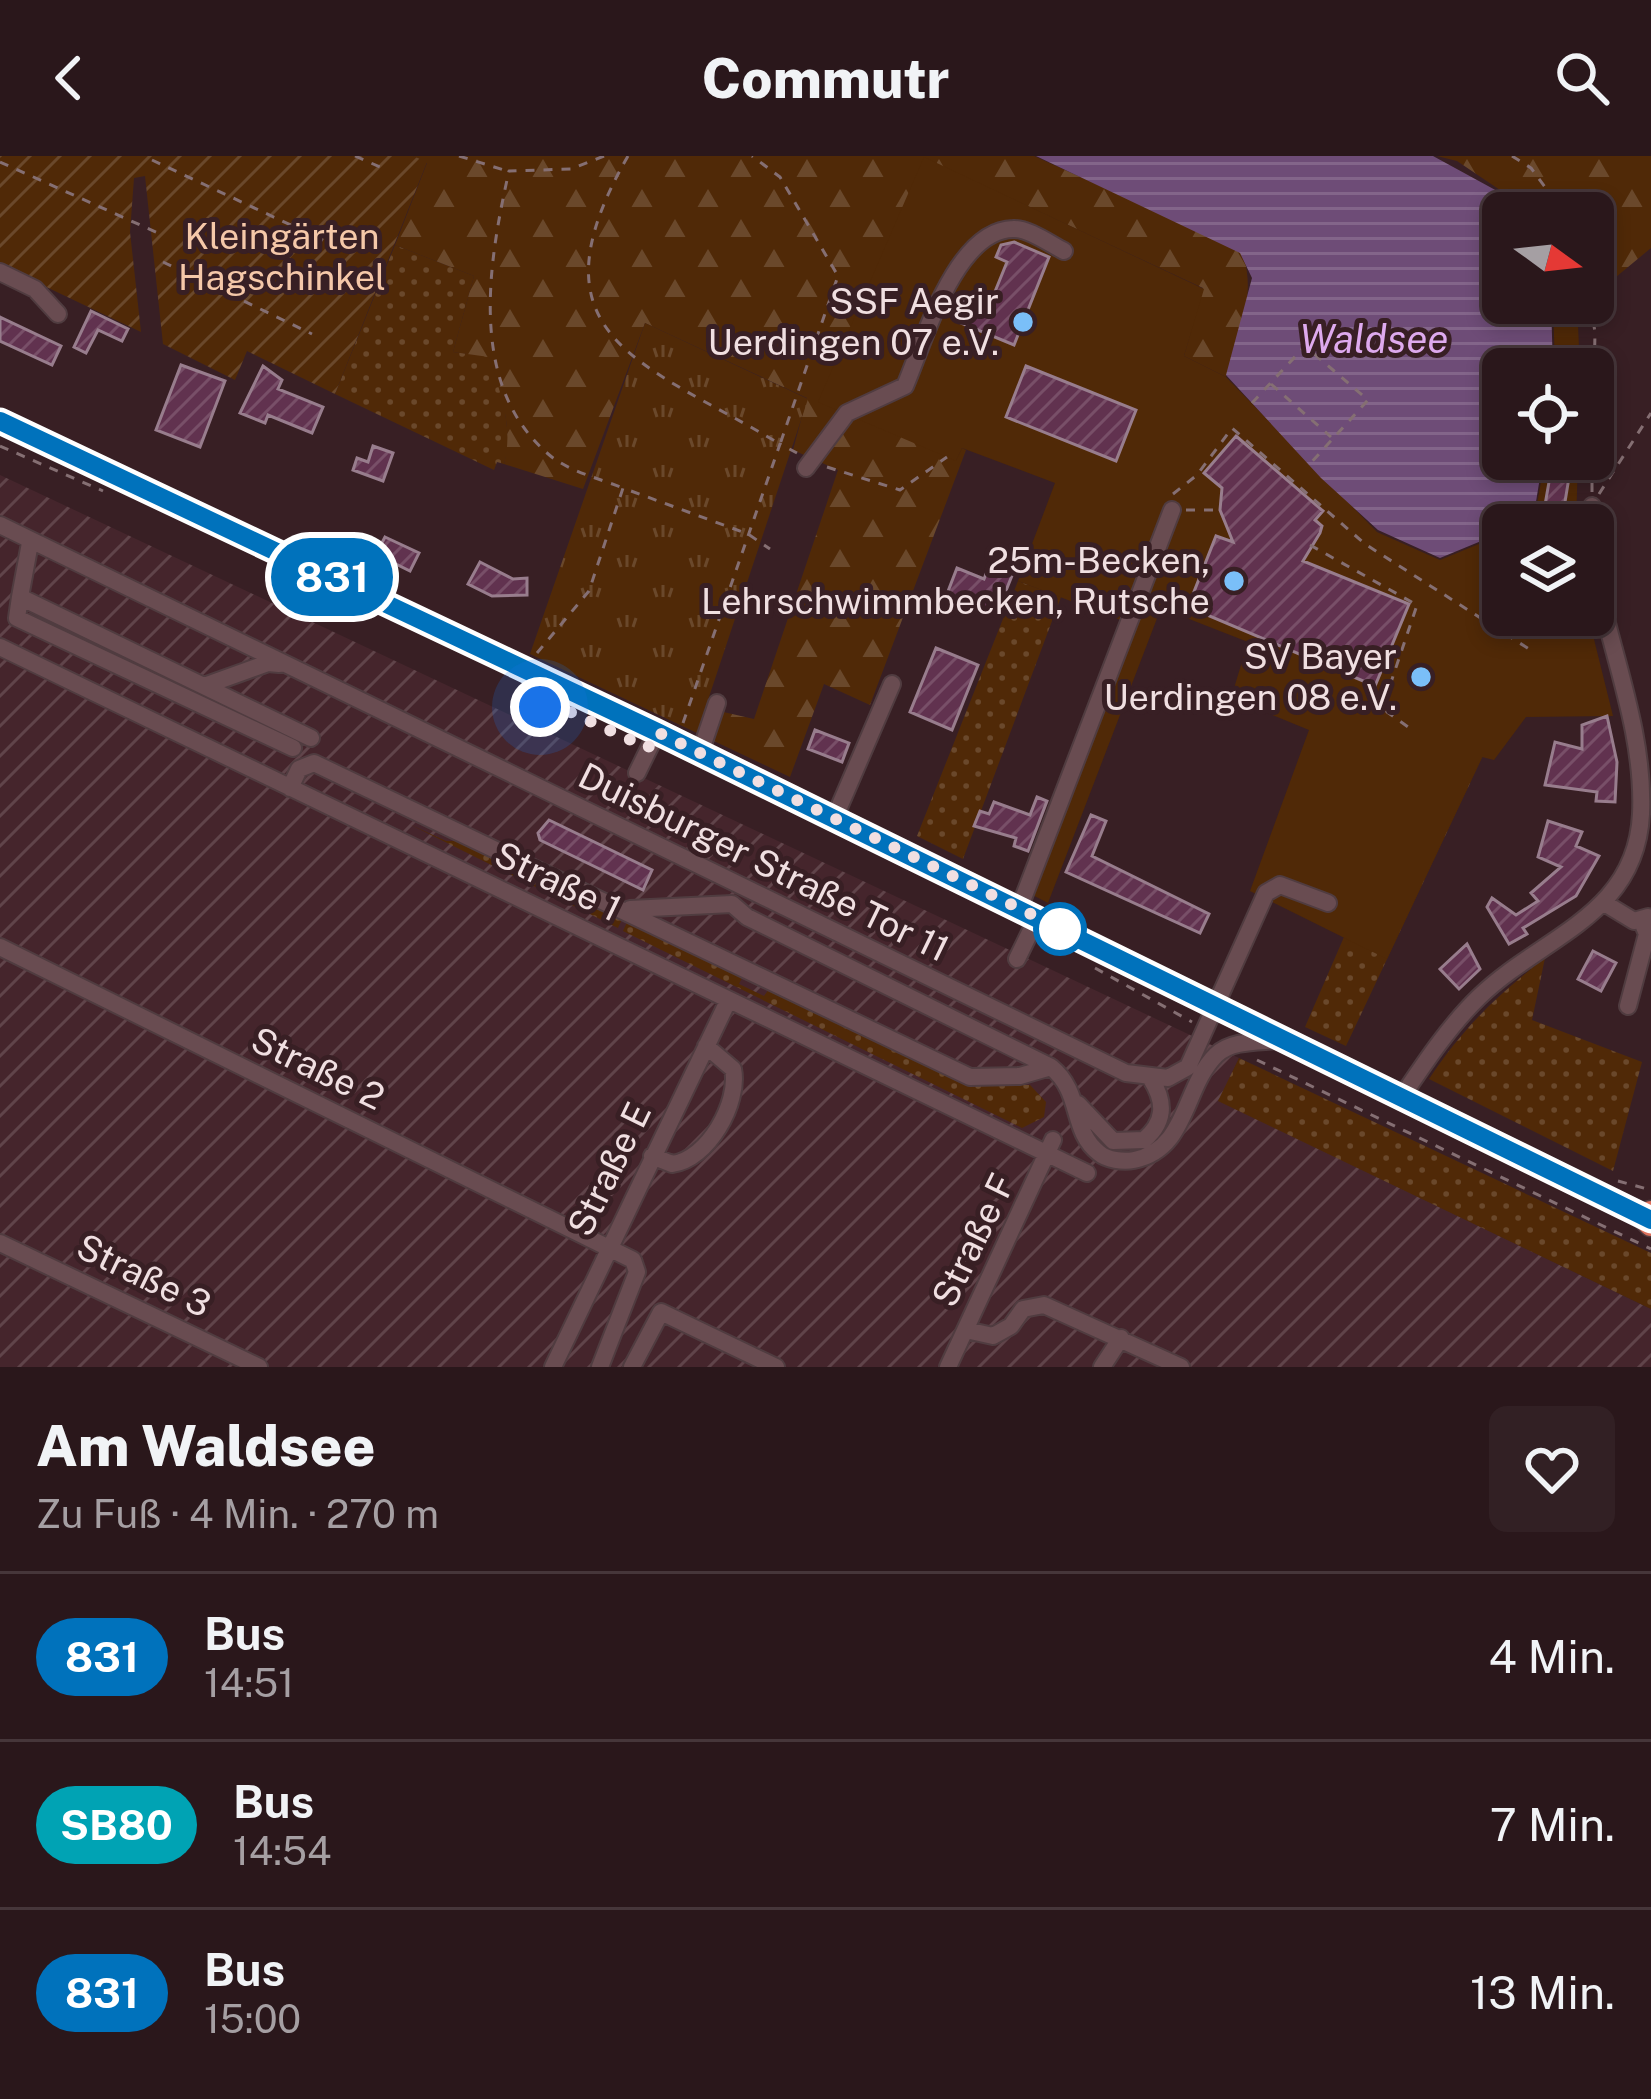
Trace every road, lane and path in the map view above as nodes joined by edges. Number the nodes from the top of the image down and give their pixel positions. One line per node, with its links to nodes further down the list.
1 (355, 156): 9 (path)
2 (459, 156): 10 (path)
3 (604, 156): 10 (path)
4 (628, 156): 24 (path)
5 (752, 156): 24 (path)
6 (1512, 156): 11 (path)
7 (152, 160): 13 (path)
8 (0, 162): 12 (path)
9 (380, 167)
10 (509, 171): 29 (path)
11 (1549, 192)
12 (158, 233)
13 (344, 250)
14 (1064, 251): 27 (street)
15 (163, 262): 18 (path)
16 (0, 272): 17 (street)
17 (58, 314)
18 (312, 334)
19 (1270, 384): 20 (path); 23 (path); 23 (path)
20 (1252, 404)
21 (1651, 413): 31 (path)
22 (0, 421): 52 (main road)
23 (1333, 439): 28 (path)
24 (780, 444): 27 (path); 35 (path)
25 (0, 446): 30 (path)
26 (947, 458): 27 (path)
27 (807, 464)
28 (1309, 465)
29 (623, 488): 35 (path); 43 (path)
30 (116, 496)
31 (1598, 504)
32 (1172, 510): 33 (path); 42 (path); 63 (street)
33 (1220, 510)
34 (0, 525): 36 (street, Duisburger Straße Tor 11)
35 (748, 534): 38 (path); 51 (path)
36 (30, 543): 39 (street); 44 (street, Duisburger Straße Tor 11)
37 (1310, 545): 50 (path)
38 (770, 549)
39 (20, 597): 46 (street); 54 (street)
40 (1611, 636): 56 (street)
41 (0, 647): 58 (street, Straße 1)
42 (1529, 649)
43 (533, 659)
44 (280, 664): 46 (street); 75 (street, Duisburger Straße Tor 11)
45 (892, 684): 59 (street)
46 (204, 686): 53 (street)
47 (540, 698): 49 (path)
48 (717, 703): 55 (street)
49 (539, 727)
50 (1412, 729)
51 (680, 730)
52 (657, 732): 55 (main road); 57 (street)
53 (311, 738)
54 (293, 748)
55 (699, 756): 59 (main road)
56 (1644, 766): 61 (street)
57 (637, 773)
58 (290, 788): 62 (street); 68 (street, Straße 1)
59 (834, 819): 63 (main road)
60 (1328, 903): 70 (street)
61 (1606, 904): 64 (street); 76 (street)
62 (629, 910): 74 (street); 74 (street)
63 (1028, 913): 66 (street); 70 (main road)
64 (1646, 917): 69 (street)
65 (0, 947): 83 (street, Straße 2)
66 (1017, 958)
67 (1079, 958): 70 (path)
68 (728, 1001): 72 (street, Straße E); 78 (street, Straße 1)
69 (1628, 1006)
70 (1211, 1020): 71 (main road); 75 (street)
71 (1278, 1040): 73 (street); 76 (main road)
72 (706, 1046): 79 (street, Straße E); 79 (street)
73 (1231, 1046): 77 (street); 84 (path)
74 (1052, 1067): 77 (street)
75 (1151, 1079): 77 (street)
76 (1401, 1098): 81 (main road)
77 (1078, 1103)
78 (1052, 1148): 80 (street, Straße 1); 85 (street, Straße F)
79 (652, 1156): 83 (street, Straße E)
80 (1087, 1173)
81 (1649, 1218)
82 (0, 1243): 87 (street, Straße 3)
83 (607, 1247): 88 (street, Straße E); 89 (street)
84 (1651, 1249)
85 (966, 1330): 86 (street); 92 (street, Straße F)
86 (1121, 1338): 93 (street); 94 (street)
87 (259, 1367)
88 (553, 1367)
89 (600, 1367)
90 (632, 1367): 91 (street)
91 (776, 1367)
92 (948, 1367)
93 (1102, 1367)
94 (1181, 1367)

